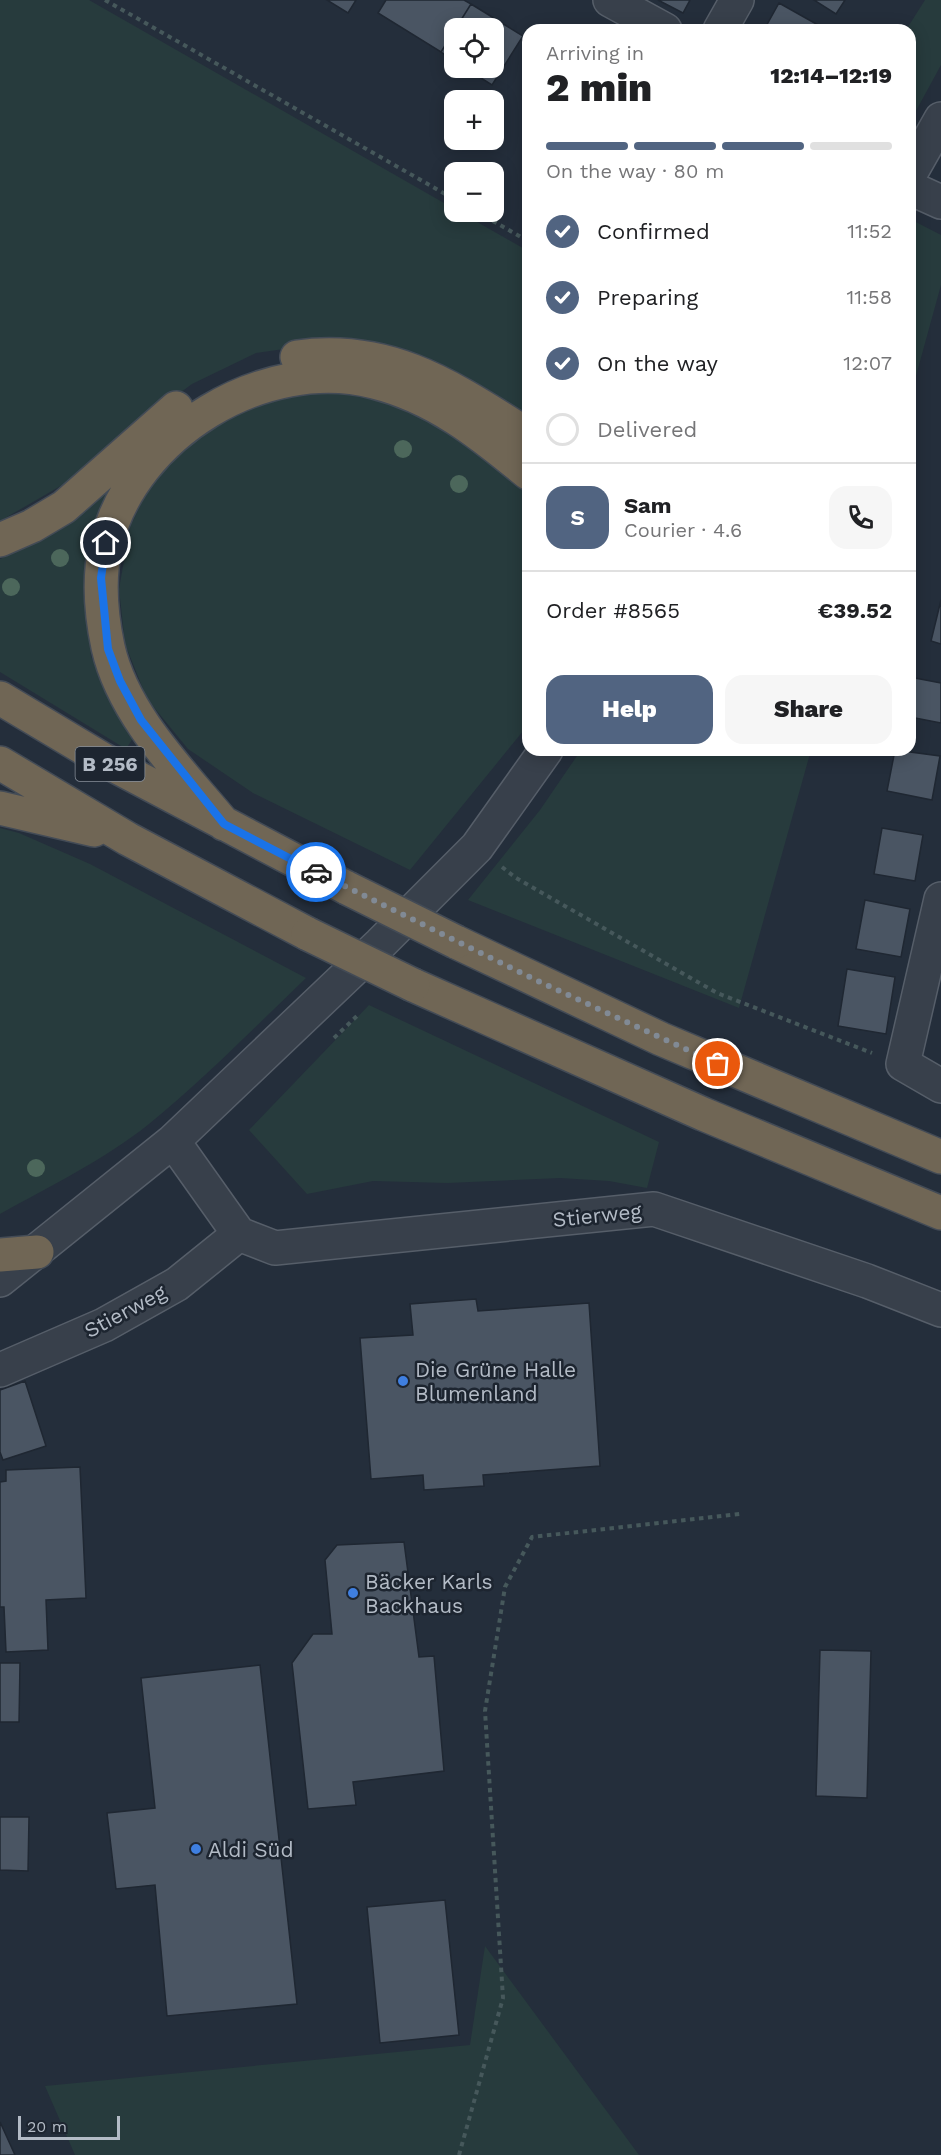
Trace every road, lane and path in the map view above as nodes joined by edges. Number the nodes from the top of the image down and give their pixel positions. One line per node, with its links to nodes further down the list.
1 (105, 0): 9 (path)
2 (610, 0): 4 (street)
3 (736, 0): 5 (street)
4 (654, 24)
5 (723, 24)
6 (941, 119): 7 (street)
7 (916, 163)
8 (916, 191): 10 (street)
9 (444, 193)
10 (941, 202)
11 (495, 222): 12 (path)
12 (522, 238)
13 (522, 431): 15 (highway)
14 (522, 468): 20 (highway)
15 (0, 540)
16 (0, 698): 20 (highway, B 256)
17 (542, 756): 26 (street)
18 (0, 763): 21 (highway, B 256)
19 (0, 808): 21 (highway)
20 (224, 824): 27 (highway, B 256, bridge)
21 (129, 839): 28 (highway, B 256, bridge)
22 (516, 878): 24 (path)
23 (941, 899): 24 (street)
24 (903, 1064): 25 (street)
25 (941, 1086)
26 (173, 1141): 29 (street); 30 (street)
27 (941, 1157)
28 (941, 1213)
29 (239, 1234): 33 (street, Stierweg); 34 (street, Stierweg)
30 (38, 1252): 31 (highway); 32 (street)
31 (0, 1255)
32 (0, 1280)
33 (941, 1310)
34 (0, 1370)
35 (740, 1514): 36 (path)
36 (459, 2155)

